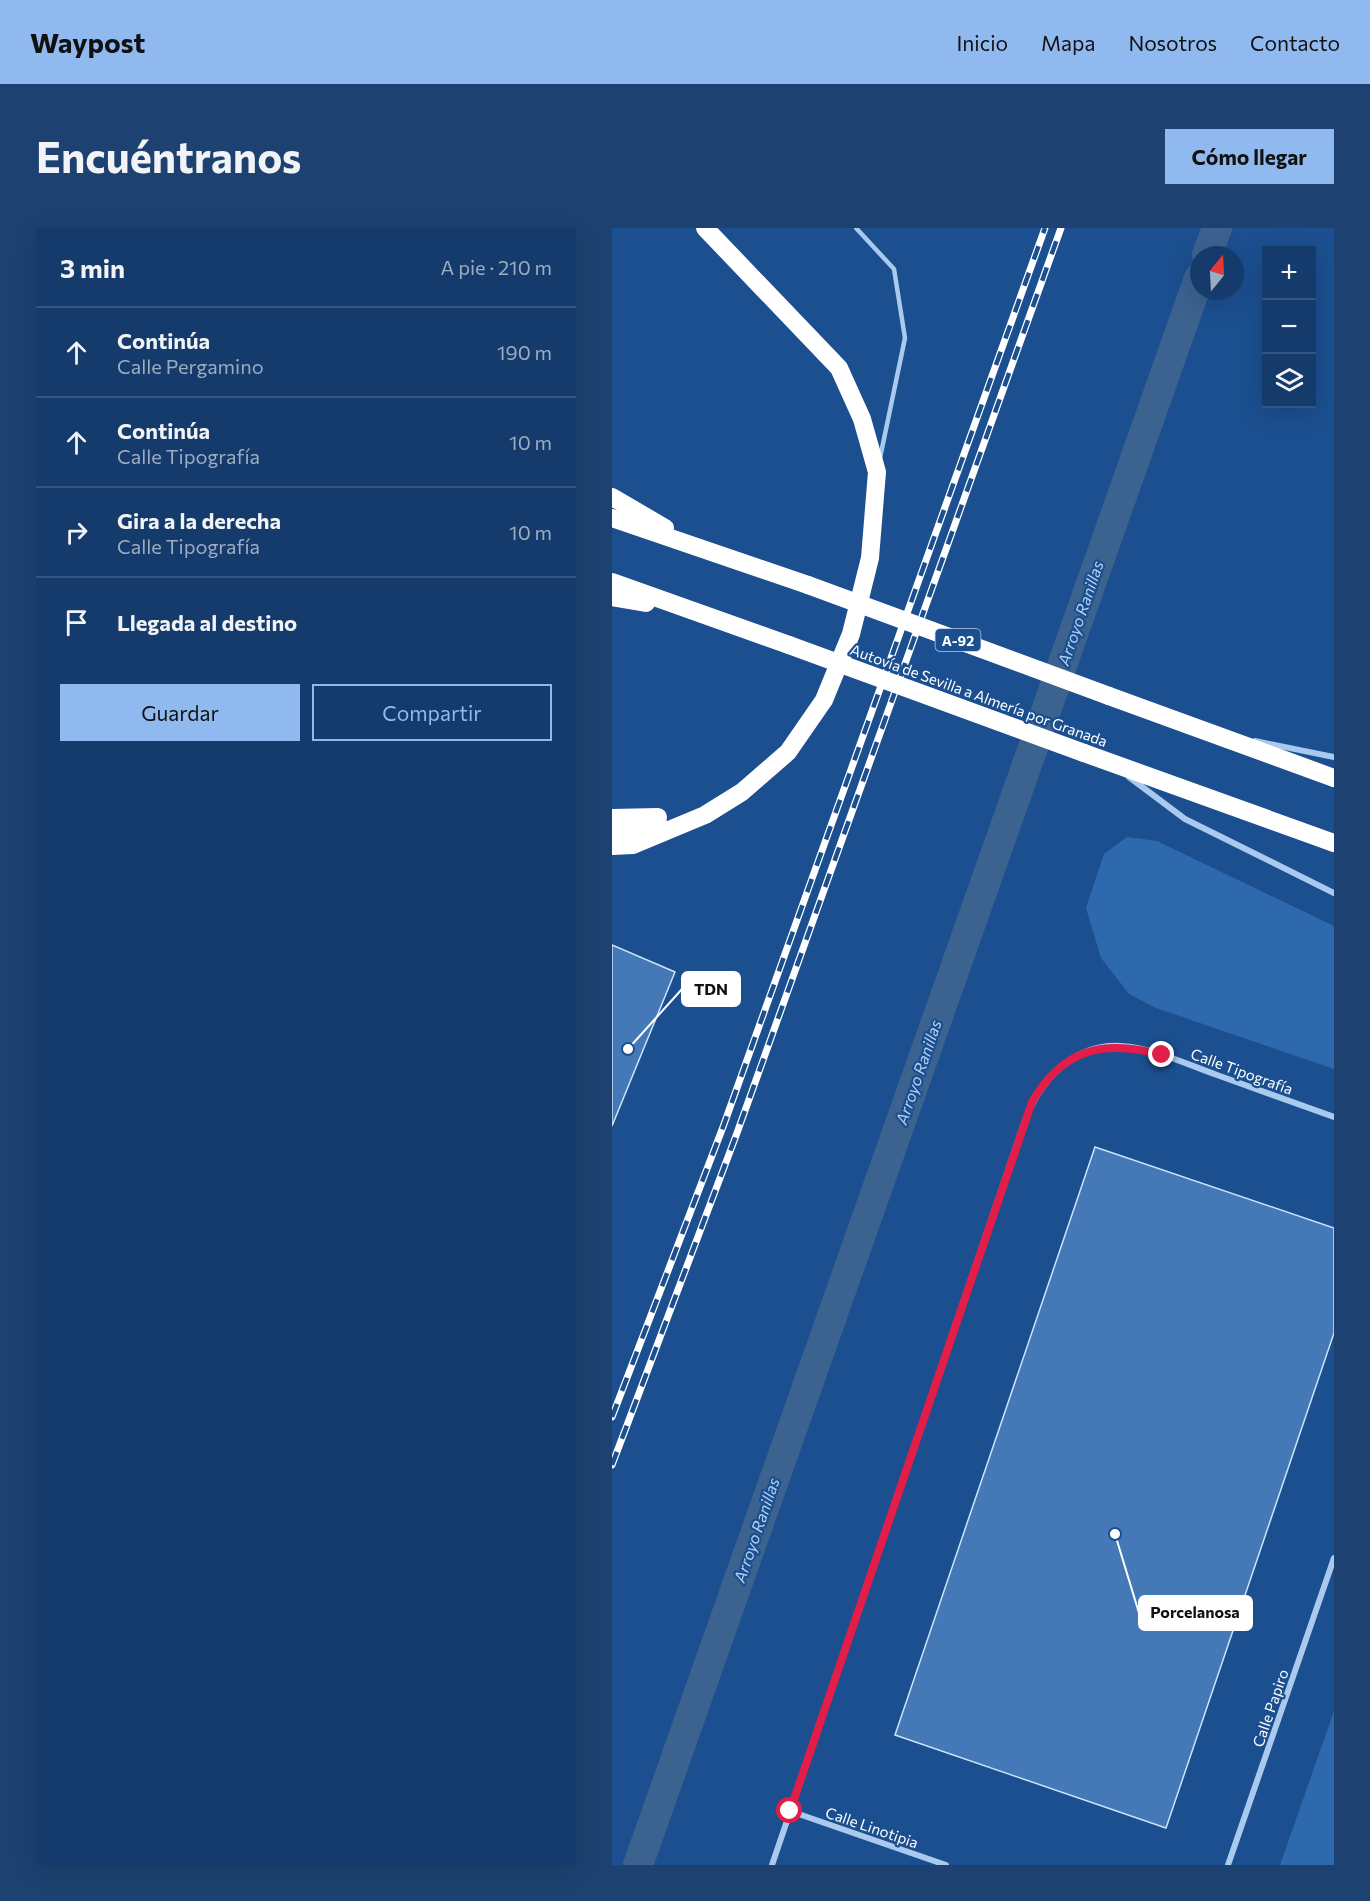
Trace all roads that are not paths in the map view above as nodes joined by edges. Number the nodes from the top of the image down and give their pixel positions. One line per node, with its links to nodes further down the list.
1 (856, 228): 3 (lane)
2 (702, 229): 3 (highway)
3 (877, 472): 14 (highway)
4 (612, 497): 6 (highway)
5 (612, 518): 6 (highway, A-92)
6 (706, 552): 10 (highway, A-92, bridge)
7 (612, 582): 9 (highway, Autovía de Sevilla a Almería por Granada)
8 (612, 597): 9 (highway)
9 (703, 614): 12 (highway, Autovía de Sevilla a Almería por Granada, bridge)
10 (1203, 730): 11 (street); 13 (highway, A-92)
11 (1334, 757)
12 (1110, 762): 17 (highway, Autovía de Sevilla a Almería por Granada); 19 (street)
13 (1334, 778)
14 (705, 815): 15 (highway); 16 (highway); 18 (highway)
15 (612, 818)
16 (612, 832)
17 (1334, 843)
18 (612, 846)
19 (1334, 893)
20 (1334, 1117): 22 (street, Calle Tipografía)
21 (1334, 1558): 25 (street, Calle Papiro)
22 (790, 1811): 23 (street, Calle Tipografía); 24 (street, Calle Linotipia)
23 (772, 1865)
24 (946, 1865)
25 (1228, 1865)

